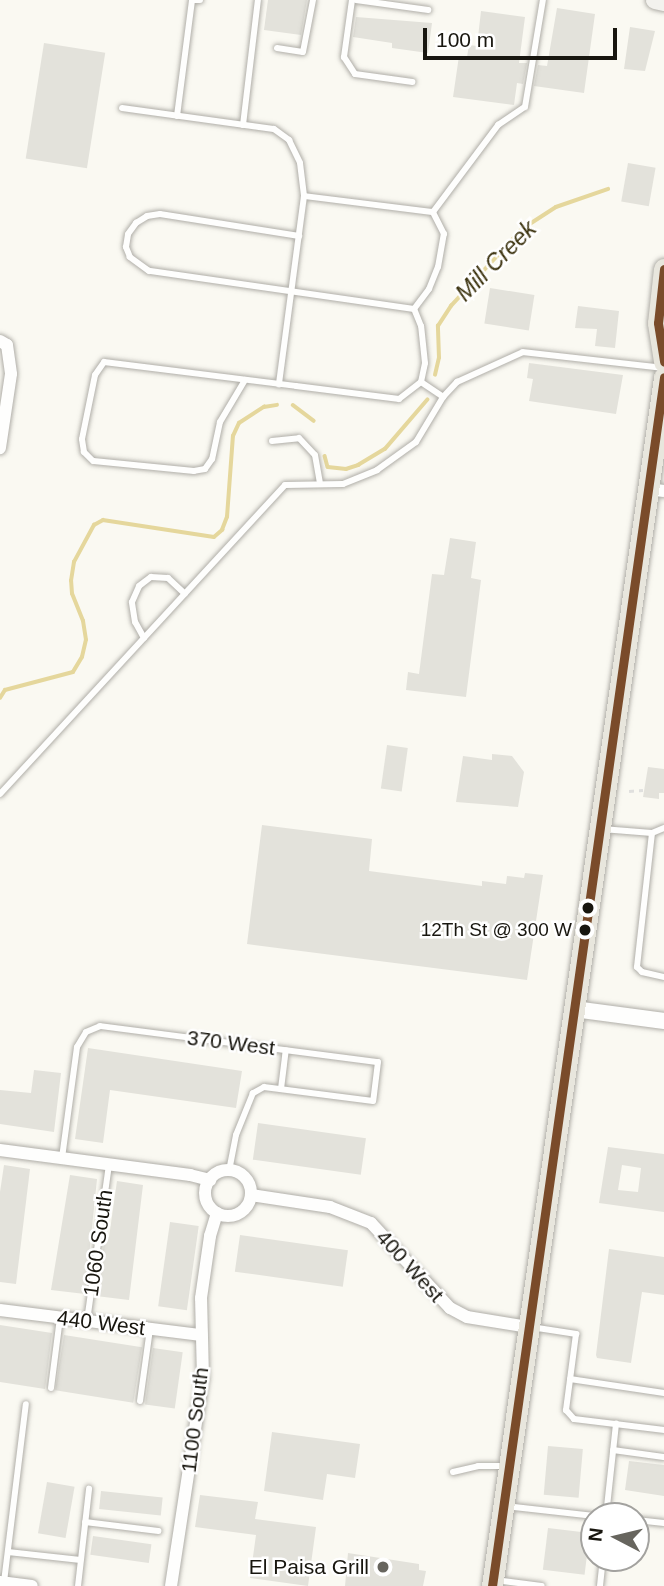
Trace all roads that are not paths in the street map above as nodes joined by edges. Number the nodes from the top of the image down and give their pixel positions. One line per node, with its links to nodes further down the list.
1 (200, 0): 12 (lane)
2 (258, 0): 13 (lane)
3 (313, 0): 9 (lane)
4 (354, 0): 8 (lane); 10 (lane)
5 (543, 0): 15 (lane)
6 (655, 0): 7 (main road)
7 (664, 2)
8 (428, 10)
9 (278, 48)
10 (412, 82)
11 (122, 108): 12 (lane)
12 (177, 116): 13 (lane)
13 (243, 125): 14 (lane)
14 (304, 196): 15 (lane); 16 (lane)
15 (433, 212): 19 (lane)
16 (299, 236): 18 (lane); 18 (lane)
17 (664, 269): 21 (main road)
18 (291, 292): 19 (lane); 26 (lane)
19 (414, 309): 25 (lane)
20 (4, 343): 29 (street)
21 (664, 362)
22 (664, 368): 27 (lane)
23 (664, 377): 31 (main road)
24 (245, 380): 24 (lane); 26 (lane)
25 (421, 382): 26 (lane); 27 (lane)
26 (279, 384)
27 (443, 397): 30 (lane)
28 (272, 441): 30 (lane)
29 (0, 448)
30 (320, 482): 32 (lane)
31 (656, 490): 36 (main road)
32 (185, 594): 33 (lane); 33 (lane)
33 (144, 638): 34 (lane)
34 (0, 794)
35 (664, 828): 37 (lane)
36 (599, 829): 37 (lane); 39 (main road)
37 (652, 834): 38 (lane)
38 (664, 977)
39 (574, 1009): 40 (street); 53 (main road)
40 (664, 1021)
41 (286, 1050): 42 (lane); 42 (lane, 370 West); 44 (lane, 370 West)
42 (281, 1089): 46 (lane)
43 (0, 1150): 44 (street)
44 (62, 1158): 45 (street)
45 (109, 1164): 47 (street); 52 (lane, 1060 South)
46 (229, 1170): 47 (street); 48 (street)
47 (210, 1180): 49 (street)
48 (251, 1195): 49 (street); 53 (street, 400 West)
49 (217, 1213): 55 (street, 1100 South)
50 (0, 1310): 51 (street, 440 West)
51 (60, 1318): 52 (street, 440 West); 57 (lane)
52 (87, 1321): 54 (street, 440 West)
53 (529, 1327): 56 (lane); 65 (main road)
54 (150, 1329): 55 (street, 440 West); 59 (lane)
55 (201, 1335): 79 (street, 1100 South)
56 (570, 1379): 58 (lane); 61 (lane)
57 (51, 1388)
58 (664, 1393)
59 (140, 1401)
60 (26, 1404): 73 (lane)
61 (616, 1424): 62 (lane); 63 (lane)
62 (664, 1430)
63 (613, 1450): 64 (lane); 68 (lane)
64 (664, 1457)
65 (509, 1466): 66 (lane); 69 (main road)
66 (453, 1472)
67 (89, 1489): 71 (lane)
68 (607, 1502)
69 (503, 1506): 70 (lane); 76 (main road)
70 (580, 1514)
71 (85, 1522): 72 (lane); 74 (lane)
72 (158, 1531)
73 (8, 1552): 74 (lane); 75 (lane)
74 (80, 1560): 78 (lane)
75 (2, 1582): 77 (street)
76 (492, 1583): 80 (lane)
77 (32, 1586)
78 (78, 1586)
79 (171, 1586)
80 (542, 1586)

